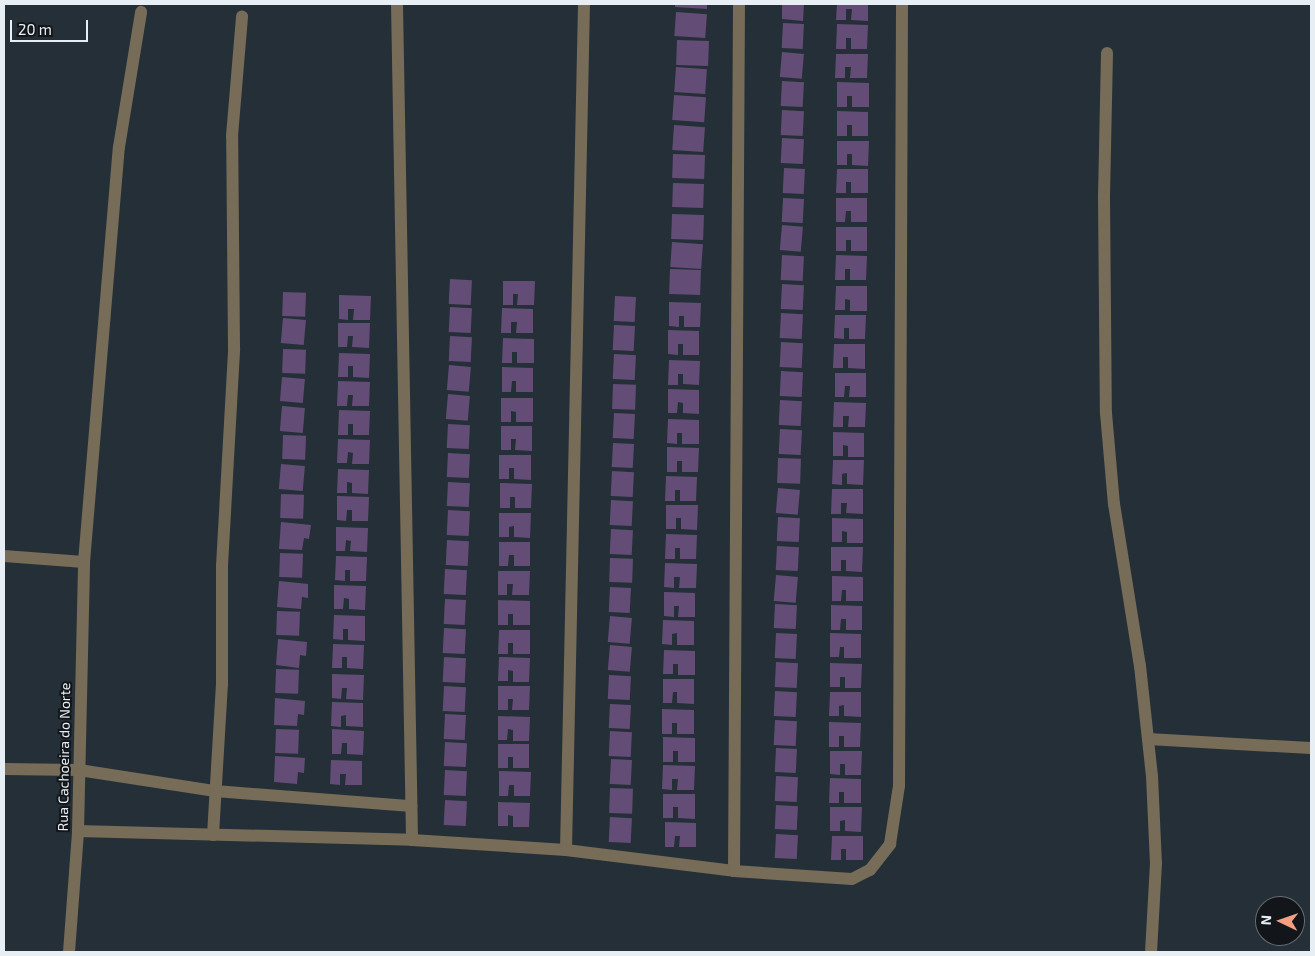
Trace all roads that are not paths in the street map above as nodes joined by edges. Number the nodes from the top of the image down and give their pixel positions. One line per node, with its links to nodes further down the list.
1 (397, 4): 16 (street)
2 (584, 4): 20 (street)
3 (739, 4): 21 (street)
4 (902, 4): 21 (street)
5 (141, 12): 10 (street, Rua Cachoeira do Norte)
6 (242, 16): 15 (street)
7 (1107, 52): 11 (street)
8 (4, 544): 9 (street)
9 (8, 556): 10 (street)
10 (84, 562): 14 (street, Rua Cachoeira do Norte)
11 (1148, 739): 12 (street); 23 (street)
12 (1311, 748)
13 (4, 769): 14 (street)
14 (79, 770): 15 (street); 17 (street, Rua Cachoeira do Norte)
15 (215, 791): 16 (street); 18 (street)
16 (411, 806): 19 (street)
17 (78, 831): 18 (street); 22 (street, Rua Cachoeira do Norte)
18 (213, 835): 19 (street)
19 (412, 840): 20 (street)
20 (566, 850): 21 (street)
21 (734, 871)
22 (70, 952)
23 (1151, 952)

